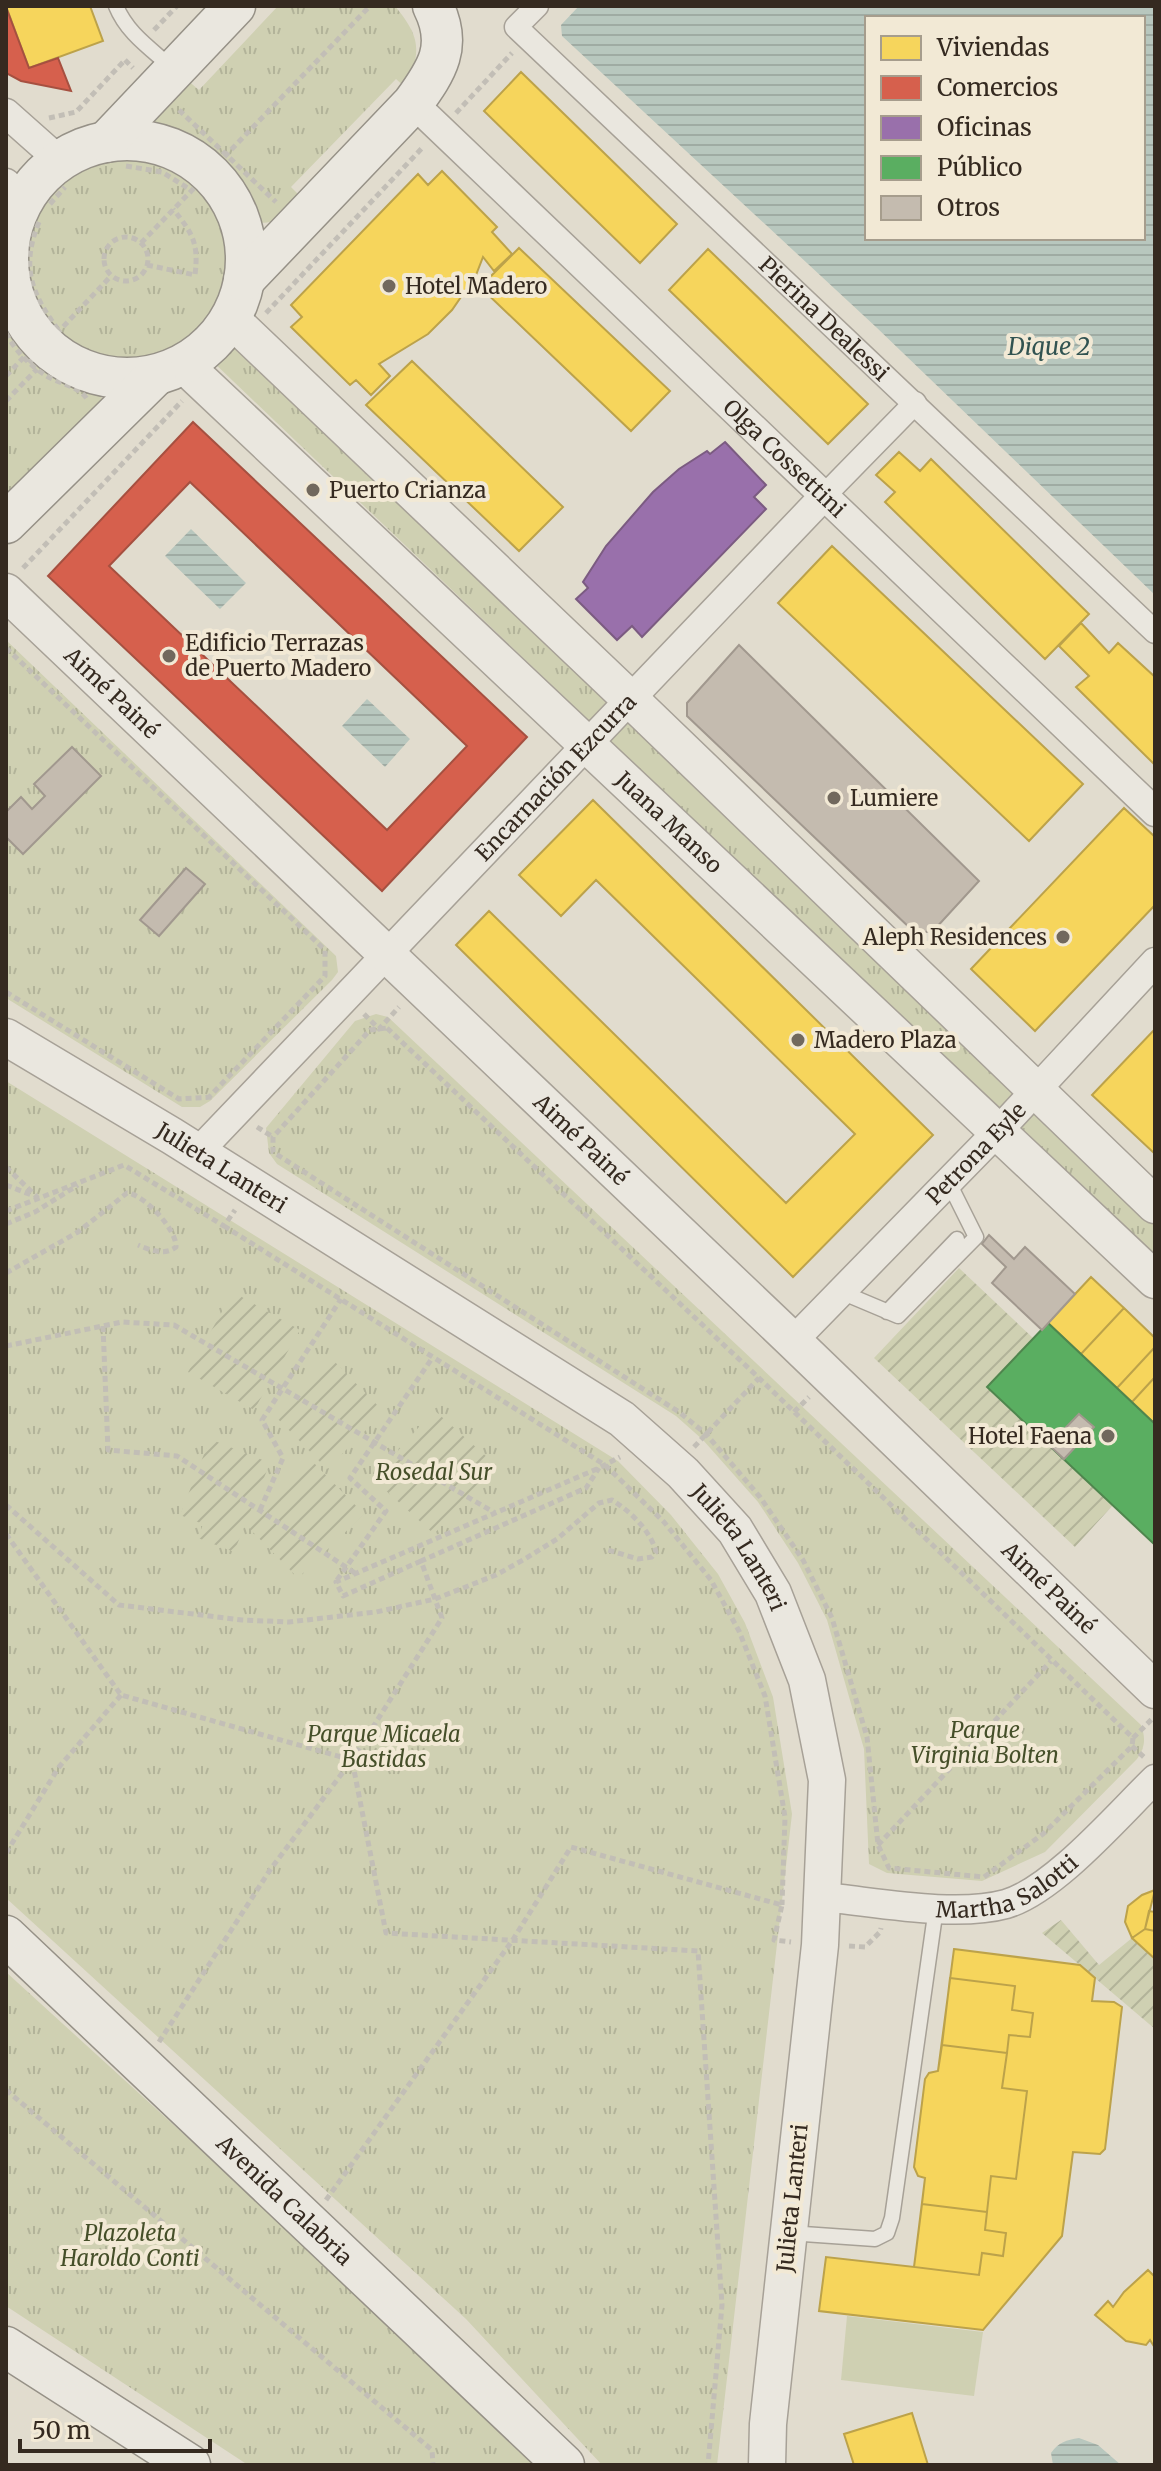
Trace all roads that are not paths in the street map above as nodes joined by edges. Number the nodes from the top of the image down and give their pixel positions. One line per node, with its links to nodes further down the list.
1 (116, 6): 5 (lane)
2 (235, 6): 5 (main road)
3 (537, 6): 15 (street, Pierina Dealessi)
4 (438, 10): 7 (main road)
5 (165, 80): 8 (main road)
6 (6, 113): 9 (street)
7 (427, 116): 12 (main road); 16 (street, Olga Cossettini)
8 (112, 154): 9 (main road); 12 (main road)
9 (68, 170): 10 (main road)
10 (15, 191): 11 (main road)
11 (7, 245): 14 (main road)
12 (244, 280): 13 (main road)
13 (238, 326): 14 (main road); 20 (street)
14 (180, 373): 17 (main road); 21 (street, Juana Manso)
15 (915, 403): 16 (street, Encarnación Ezcurra); 19 (street, Pierina Dealessi)
16 (825, 495): 20 (street, Encarnación Ezcurra); 22 (street, Olga Cossettini)
17 (6, 523)
18 (6, 592): 23 (street, Aimé Painé)
19 (1155, 632)
20 (631, 700): 21 (street, Encarnación Ezcurra); 26 (street)
21 (589, 745): 23 (street, Encarnación Ezcurra); 27 (street, Juana Manso)
22 (1155, 812)
23 (386, 955): 28 (street, Encarnación Ezcurra); 35 (street, Aimé Painé)
24 (1155, 962): 26 (street, Petrona Eyle)
25 (6, 1037): 28 (street, Julieta Lanteri)
26 (1035, 1090): 27 (street, Petrona Eyle); 30 (street)
27 (999, 1130): 29 (street, Petrona Eyle); 32 (street, Juana Manso)
28 (198, 1152): 38 (street, Julieta Lanteri)
29 (948, 1181): 33 (street, Petrona Eyle); 34 (lane)
30 (1155, 1205)
31 (957, 1239): 34 (lane)
32 (1155, 1280)
33 (841, 1292): 34 (lane); 35 (street, Petrona Eyle)
34 (887, 1312)
35 (793, 1341): 36 (street, Aimé Painé)
36 (1155, 1690)
37 (1155, 1779): 39 (street, Martha Salotti)
38 (823, 1897): 39 (street, Martha Salotti); 41 (street, Julieta Lanteri)
39 (936, 1908): 41 (lane)
40 (6, 1936): 45 (main road, Avenida Calabria)
41 (788, 2233): 43 (street, Julieta Lanteri)
42 (6, 2347): 44 (main road)
43 (768, 2424): 46 (street, Julieta Lanteri); 47 (street, Julieta Lanteri)
44 (190, 2465)
45 (564, 2465)
46 (755, 2465)
47 (767, 2465)

